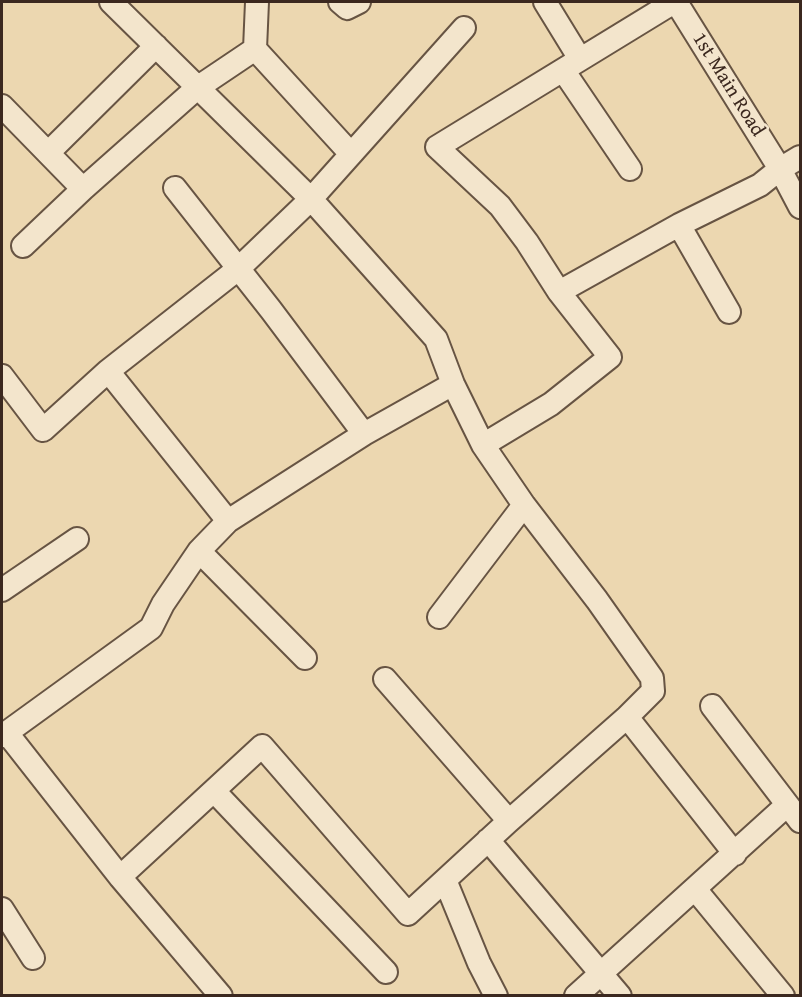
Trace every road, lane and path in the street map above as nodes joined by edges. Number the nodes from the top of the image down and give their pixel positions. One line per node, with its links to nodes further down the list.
1 (111, 2): 8 (street)
2 (257, 2): 9 (street)
3 (340, 2): 4 (street)
4 (359, 2)
5 (545, 2): 10 (street)
6 (675, 2): 10 (street); 17 (street, 1st Main Road)
7 (464, 28): 14 (street)
8 (156, 46): 11 (street); 13 (street)
9 (255, 49): 11 (street); 14 (street)
10 (572, 65): 16 (street); 25 (street)
11 (197, 88): 19 (street); 20 (street)
12 (2, 106): 13 (street)
13 (48, 153): 19 (street)
14 (351, 154): 20 (street)
15 (801, 157): 17 (street)
16 (630, 169)
17 (780, 169): 21 (street, 1st Main Road); 22 (street)
18 (175, 188): 24 (street)
19 (83, 189): 23 (street)
20 (311, 199): 24 (street); 29 (street)
21 (801, 207)
22 (679, 225): 25 (street); 26 (street)
23 (23, 246)
24 (238, 269): 27 (street); 30 (street)
25 (559, 292): 31 (street)
26 (729, 312)
27 (108, 371): 28 (street); 33 (street)
28 (2, 376)
29 (453, 384): 30 (street); 31 (street)
30 (364, 434): 33 (street)
31 (483, 445): 32 (street)
32 (524, 505): 37 (street); 41 (street)
33 (228, 521): 35 (street)
34 (77, 539): 36 (street)
35 (199, 551): 38 (street); 42 (street)
36 (2, 590)
37 (439, 617)
38 (305, 658)
39 (386, 679): 45 (street)
40 (712, 706): 44 (street)
41 (627, 717): 45 (street); 47 (street)
42 (4, 735): 48 (street)
43 (214, 791): 48 (street); 49 (street); 53 (street)
44 (794, 813): 47 (street)
45 (509, 821): 46 (street)
46 (488, 840): 49 (street); 54 (street)
47 (735, 854): 50 (street)
48 (120, 877): 55 (street)
49 (446, 880): 56 (street)
50 (694, 889): 54 (street); 59 (street)
51 (2, 909): 52 (street)
52 (33, 958)
53 (386, 972)
54 (601, 974): 57 (street); 58 (street)
55 (221, 996)
56 (496, 996)
57 (576, 996)
58 (620, 996)
59 (783, 996)

